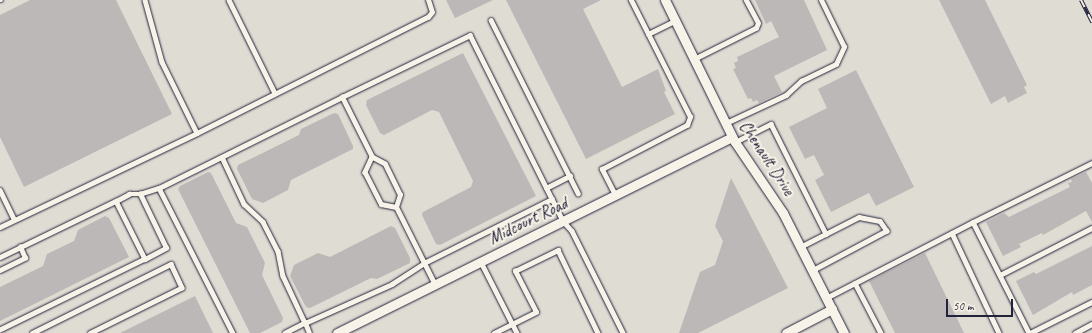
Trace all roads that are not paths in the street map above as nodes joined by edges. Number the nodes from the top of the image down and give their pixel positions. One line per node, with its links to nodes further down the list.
1 (145, 0): 15 (lane)
2 (229, 0): 12 (lane)
3 (428, 0): 12 (lane)
4 (631, 0): 10 (lane)
5 (746, 0): 11 (lane)
6 (821, 0): 14 (lane)
7 (667, 1): 9 (street, Chenault Drive)
8 (491, 20): 20 (lane)
9 (675, 21): 10 (lane); 11 (street, Chenault Drive)
10 (648, 34): 26 (lane)
11 (694, 60): 14 (street, Chenault Drive)
12 (275, 93): 15 (lane)
13 (342, 97): 17 (lane); 18 (lane); 22 (lane)
14 (726, 123): 16 (street, Chenault Drive)
15 (197, 133): 30 (lane)
16 (734, 139): 26 (street, Midcourt Road); 36 (lane); 38 (street, Chenault Drive)
17 (222, 157): 21 (lane); 51 (lane)
18 (372, 157): 29 (lane); 29 (lane)
19 (1092, 163): 32 (lane)
20 (570, 176): 22 (lane); 24 (lane)
21 (159, 188): 25 (lane); 57 (lane)
22 (546, 188): 27 (lane)
23 (0, 190): 30 (lane)
24 (578, 193)
25 (140, 194): 28 (lane); 40 (lane)
26 (615, 195): 31 (street, Midcourt Road)
27 (552, 199): 31 (lane); 42 (lane)
28 (116, 201): 37 (lane); 40 (lane)
29 (396, 207): 42 (lane)
30 (14, 219): 33 (lane)
31 (562, 222): 41 (street, Midcourt Road); 64 (lane)
32 (973, 222): 35 (lane); 45 (lane)
33 (0, 227)
34 (1092, 228): 45 (lane)
35 (952, 233): 46 (lane); 68 (lane)
36 (826, 234): 38 (lane); 44 (lane)
37 (20, 247): 39 (lane); 43 (lane)
38 (800, 247): 44 (street, Chenault Drive)
39 (0, 257)
40 (145, 259): 54 (lane)
41 (481, 262): 47 (street, Midcourt Road); 52 (lane)
42 (424, 263): 47 (lane); 51 (lane)
43 (0, 270)
44 (812, 271): 48 (street, Chenault Drive)
45 (1000, 275): 69 (lane)
46 (855, 283): 48 (lane); 67 (lane)
47 (435, 285): 60 (street, Midcourt Road)
48 (826, 298): 50 (street, Chenault Drive)
49 (1092, 302): 69 (lane)
50 (832, 309): 65 (street); 66 (street, Chenault Drive)
51 (305, 323): 58 (lane); 59 (lane)
52 (512, 324): 61 (lane); 62 (lane); 63 (lane)
53 (1092, 324): 70 (lane)
54 (0, 330)
55 (32, 333): 56 (lane)
56 (91, 333)
57 (233, 333)
58 (285, 333)
59 (310, 333)
60 (337, 333)
61 (494, 333)
62 (517, 333)
63 (598, 333)
64 (623, 333)
65 (786, 333)
66 (844, 333)
67 (881, 333)
68 (999, 333)
69 (1029, 333)
70 (1075, 333)

